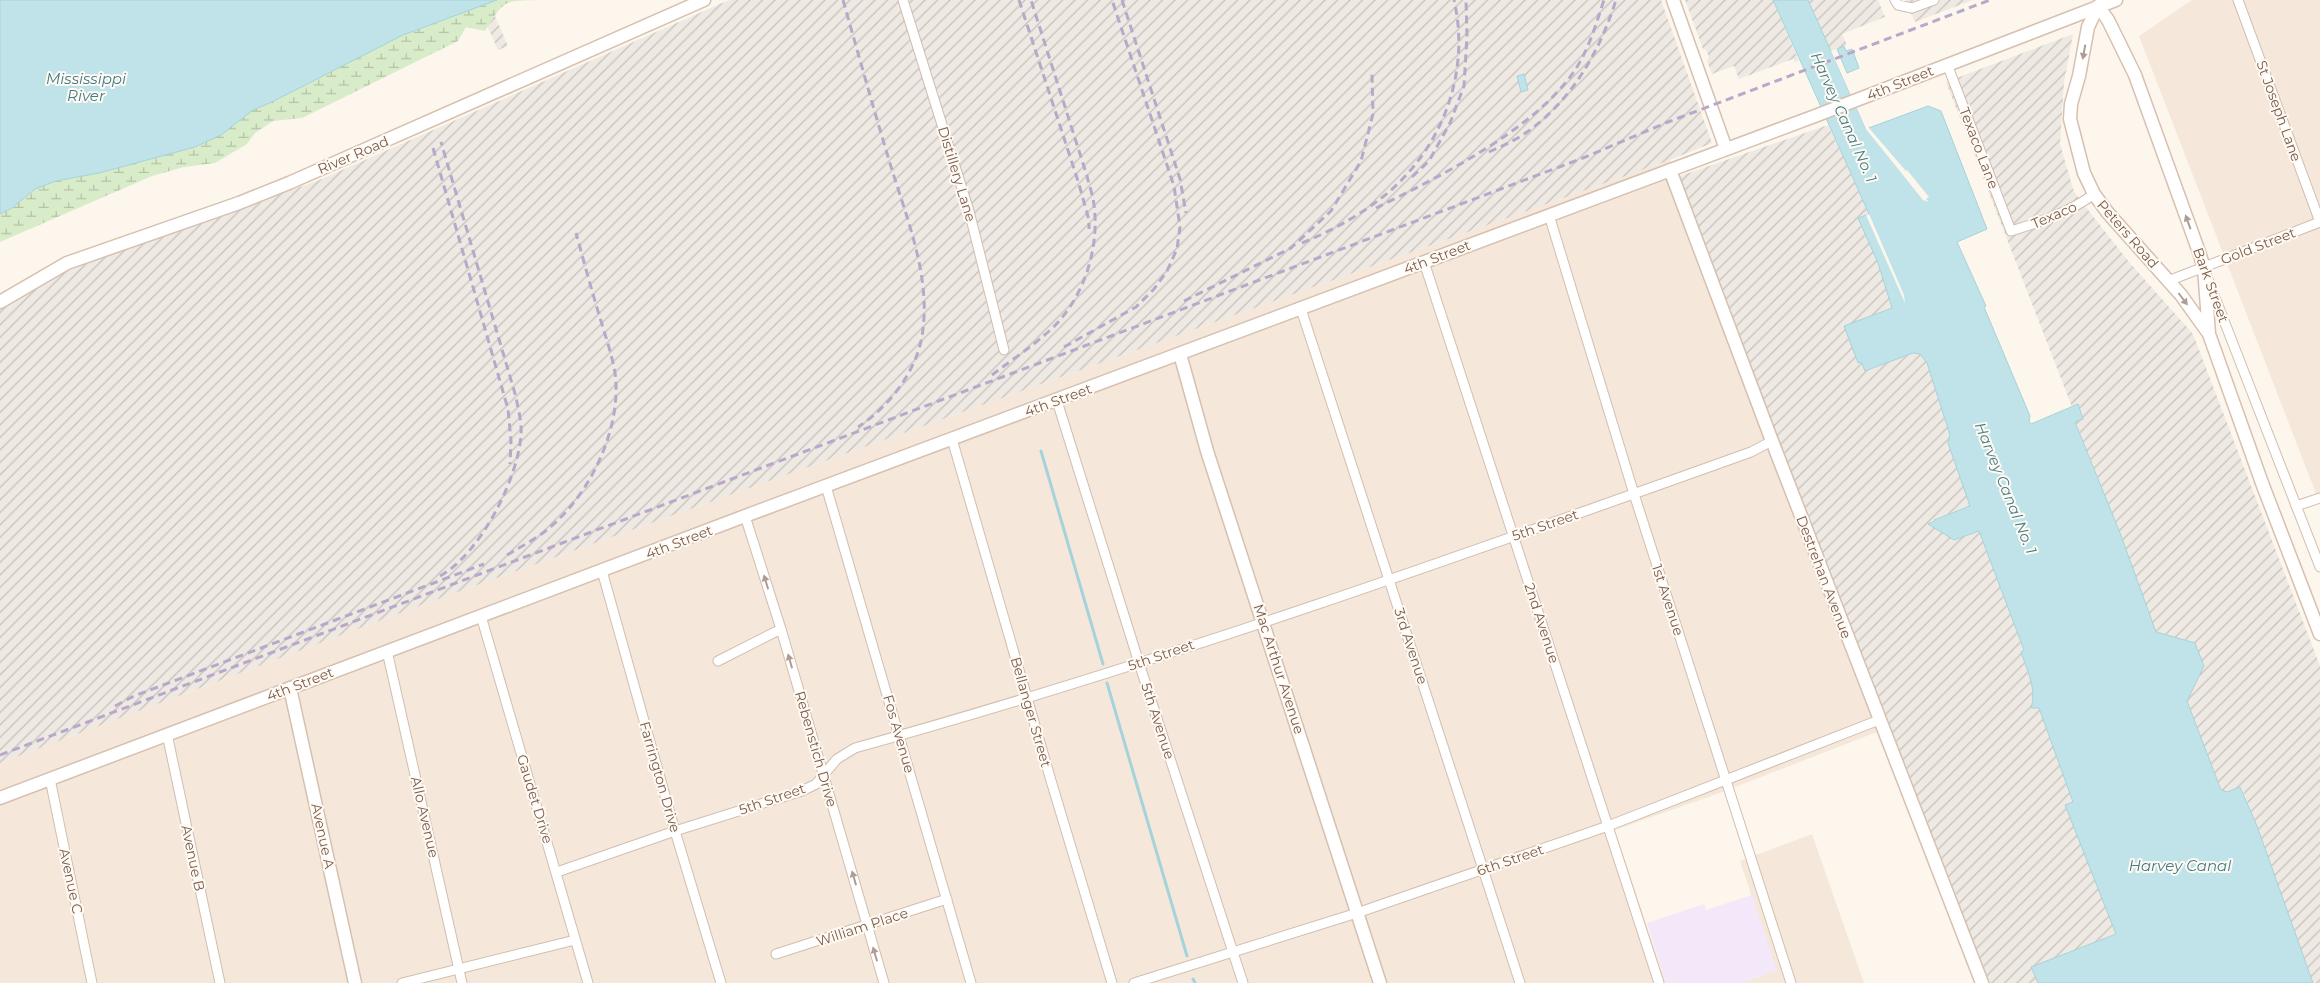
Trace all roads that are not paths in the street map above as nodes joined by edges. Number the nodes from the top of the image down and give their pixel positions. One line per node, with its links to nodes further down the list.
1 (704, 0): 19 (main road, River Road)
2 (903, 0): 22 (street, Distillery Lane)
3 (1673, 0): 10 (main road)
4 (1895, 0): 5 (street)
5 (1934, 0)
6 (2116, 0): 8 (main road, 4th Street)
7 (2238, 0): 14 (street, St Joseph Lane)
8 (2098, 3): 9 (main road, 4th Street); 12 (main road, Peters Road, one-way to 12); 17 (main road, Bark Street, one-way to 8)
9 (1947, 64): 10 (main road, 4th Street); 15 (street, Texaco Lane)
10 (1726, 148): 11 (main road, 4th Street)
11 (1670, 170): 13 (main road, 4th Street); 26 (main road, Destrehan Avenue)
12 (2094, 194): 15 (street, Texaco); 18 (main road, Peters Road)
13 (1549, 215): 16 (main road, 4th Street); 28 (street, 1st Avenue)
14 (2320, 222): 17 (street, Gold Street)
15 (2011, 231)
16 (1424, 262): 20 (main road, 4th Street); 32 (street, 2nd Avenue)
17 (2204, 268): 18 (street, Gold Street); 21 (main road, Peters Road); 30 (street, Bark Street)
18 (2168, 281): 21 (main road, Peters Road, one-way to 21)
19 (0, 302)
20 (1301, 309): 23 (main road, 4th Street); 35 (street, 3rd Avenue)
21 (2209, 334): 39 (main road, Peters Road)
22 (1004, 350)
23 (1180, 354): 24 (main road, 4th Street); 37 (main road, Mac Arthur Avenue)
24 (1057, 400): 25 (main road, 4th Street); 42 (street, 5th Avenue)
25 (952, 439): 27 (main road, 4th Street); 44 (street, Bellanger Street)
26 (1772, 441): 28 (street, 5th Street); 45 (main road, Destrehan Avenue)
27 (826, 486): 31 (main road, 4th Street); 47 (street, Fos Avenue)
28 (1634, 494): 32 (street, 5th Street); 50 (street, 1st Avenue)
29 (2320, 498): 30 (street)
30 (2296, 506): 33 (street, Bark Street)
31 (745, 516): 34 (main road, 4th Street); 38 (street, Rebenstich Drive, one-way to 31)
32 (1514, 536): 35 (street, 5th Street); 52 (street, 2nd Avenue)
33 (2320, 567)
34 (602, 571): 36 (main road, 4th Street); 53 (street, Farrington Drive)
35 (1390, 578): 37 (street, 5th Street); 54 (street, 3rd Avenue)
36 (481, 616): 40 (main road, 4th Street); 55 (street, Gaudet Drive)
37 (1263, 621): 42 (street, 5th Street); 57 (main road, Mac Arthur Avenue)
38 (781, 629): 41 (street); 48 (street, Rebenstich Drive, one-way to 38)
39 (2320, 634)
40 (387, 651): 43 (main road, 4th Street); 62 (street, Allo Avenue)
41 (718, 660)
42 (1139, 663): 44 (street, 5th Street); 60 (street, 5th Avenue)
43 (290, 688): 46 (main road, 4th Street); 65 (main road, Avenue A)
44 (1026, 698): 47 (street, 5th Street); 72 (street, Bellanger Street)
45 (1879, 720): 50 (street, 6th Street); 79 (main road, Destrehan Avenue)
46 (167, 734): 49 (main road, 4th Street); 64 (street, Avenue B)
47 (900, 736): 48 (street, 5th Street); 56 (street, Fos Avenue)
48 (824, 775): 53 (street, 5th Street); 58 (street, Rebenstich Drive, one-way to 48)
49 (50, 779): 51 (main road, 4th Street); 63 (street, Avenue C)
50 (1725, 780): 52 (street, 6th Street); 78 (street, 1st Avenue)
51 (0, 798)
52 (1608, 826): 54 (street, 6th Street); 77 (street, 2nd Avenue)
53 (675, 831): 55 (street, 5th Street); 69 (street, Farrington Drive)
54 (1483, 869): 57 (street, 6th Street); 76 (street, 3rd Avenue)
55 (557, 872): 59 (street, Gaudet Drive)
56 (947, 899): 58 (street, William Place); 71 (street, Fos Avenue)
57 (1357, 913): 60 (street, 6th Street); 75 (main road, Mac Arthur Avenue)
58 (867, 925): 61 (street, William Place); 70 (street, Rebenstich Drive, one-way to 58)
59 (575, 940): 62 (street); 68 (street, Gaudet Drive)
60 (1233, 953): 73 (street, 6th Street); 74 (street, 5th Avenue)
61 (776, 954)
62 (459, 970): 66 (street); 67 (street, Allo Avenue)
63 (92, 983)
64 (220, 983)
65 (355, 983)
66 (402, 983)
67 (462, 983)
68 (588, 983)
69 (721, 983)
70 (884, 983)
71 (971, 983)
72 (1112, 983)
73 (1134, 983)
74 (1243, 983)
75 (1380, 983)
76 (1520, 983)
77 (1659, 983)
78 (1791, 983)
79 (1982, 983)

